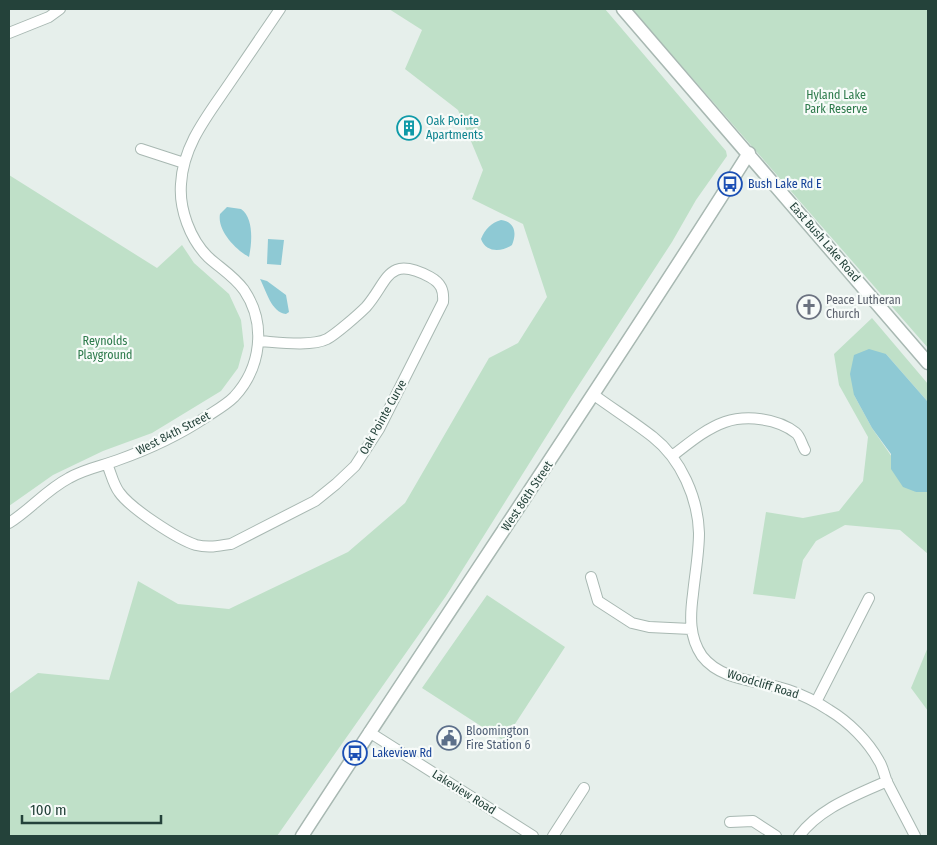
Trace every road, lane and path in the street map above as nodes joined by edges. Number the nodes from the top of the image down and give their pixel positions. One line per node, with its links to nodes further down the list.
1 (60, 9): 4 (street)
2 (280, 9): 7 (street, West 84th Street)
3 (623, 9): 6 (street, East Bush Lake Road)
4 (9, 33)
5 (141, 149): 7 (street)
6 (749, 153): 9 (street, East Bush Lake Road); 10 (street, West 86th Street)
7 (184, 163): 8 (street, West 84th Street)
8 (258, 341): 13 (street, West 84th Street); 13 (street, Oak Pointe Curve)
9 (928, 363)
10 (594, 396): 12 (street, Woodcliff Road); 19 (street, West 86th Street)
11 (805, 450): 12 (street)
12 (672, 456): 17 (street, Woodcliff Road)
13 (107, 464): 14 (street, West 84th Street)
14 (9, 523)
15 (591, 577): 17 (street)
16 (870, 598): 18 (street)
17 (691, 629): 18 (street, Woodcliff Road)
18 (816, 702): 20 (street, Woodcliff Road)
19 (369, 732): 23 (street, West 86th Street); 24 (street, Lakeview Road)
20 (887, 781): 27 (street); 28 (street, Woodcliff Road)
21 (584, 788): 25 (street)
22 (730, 822): 26 (street)
23 (302, 836)
24 (533, 836)
25 (553, 836)
26 (776, 836)
27 (799, 836)
28 (915, 836)

